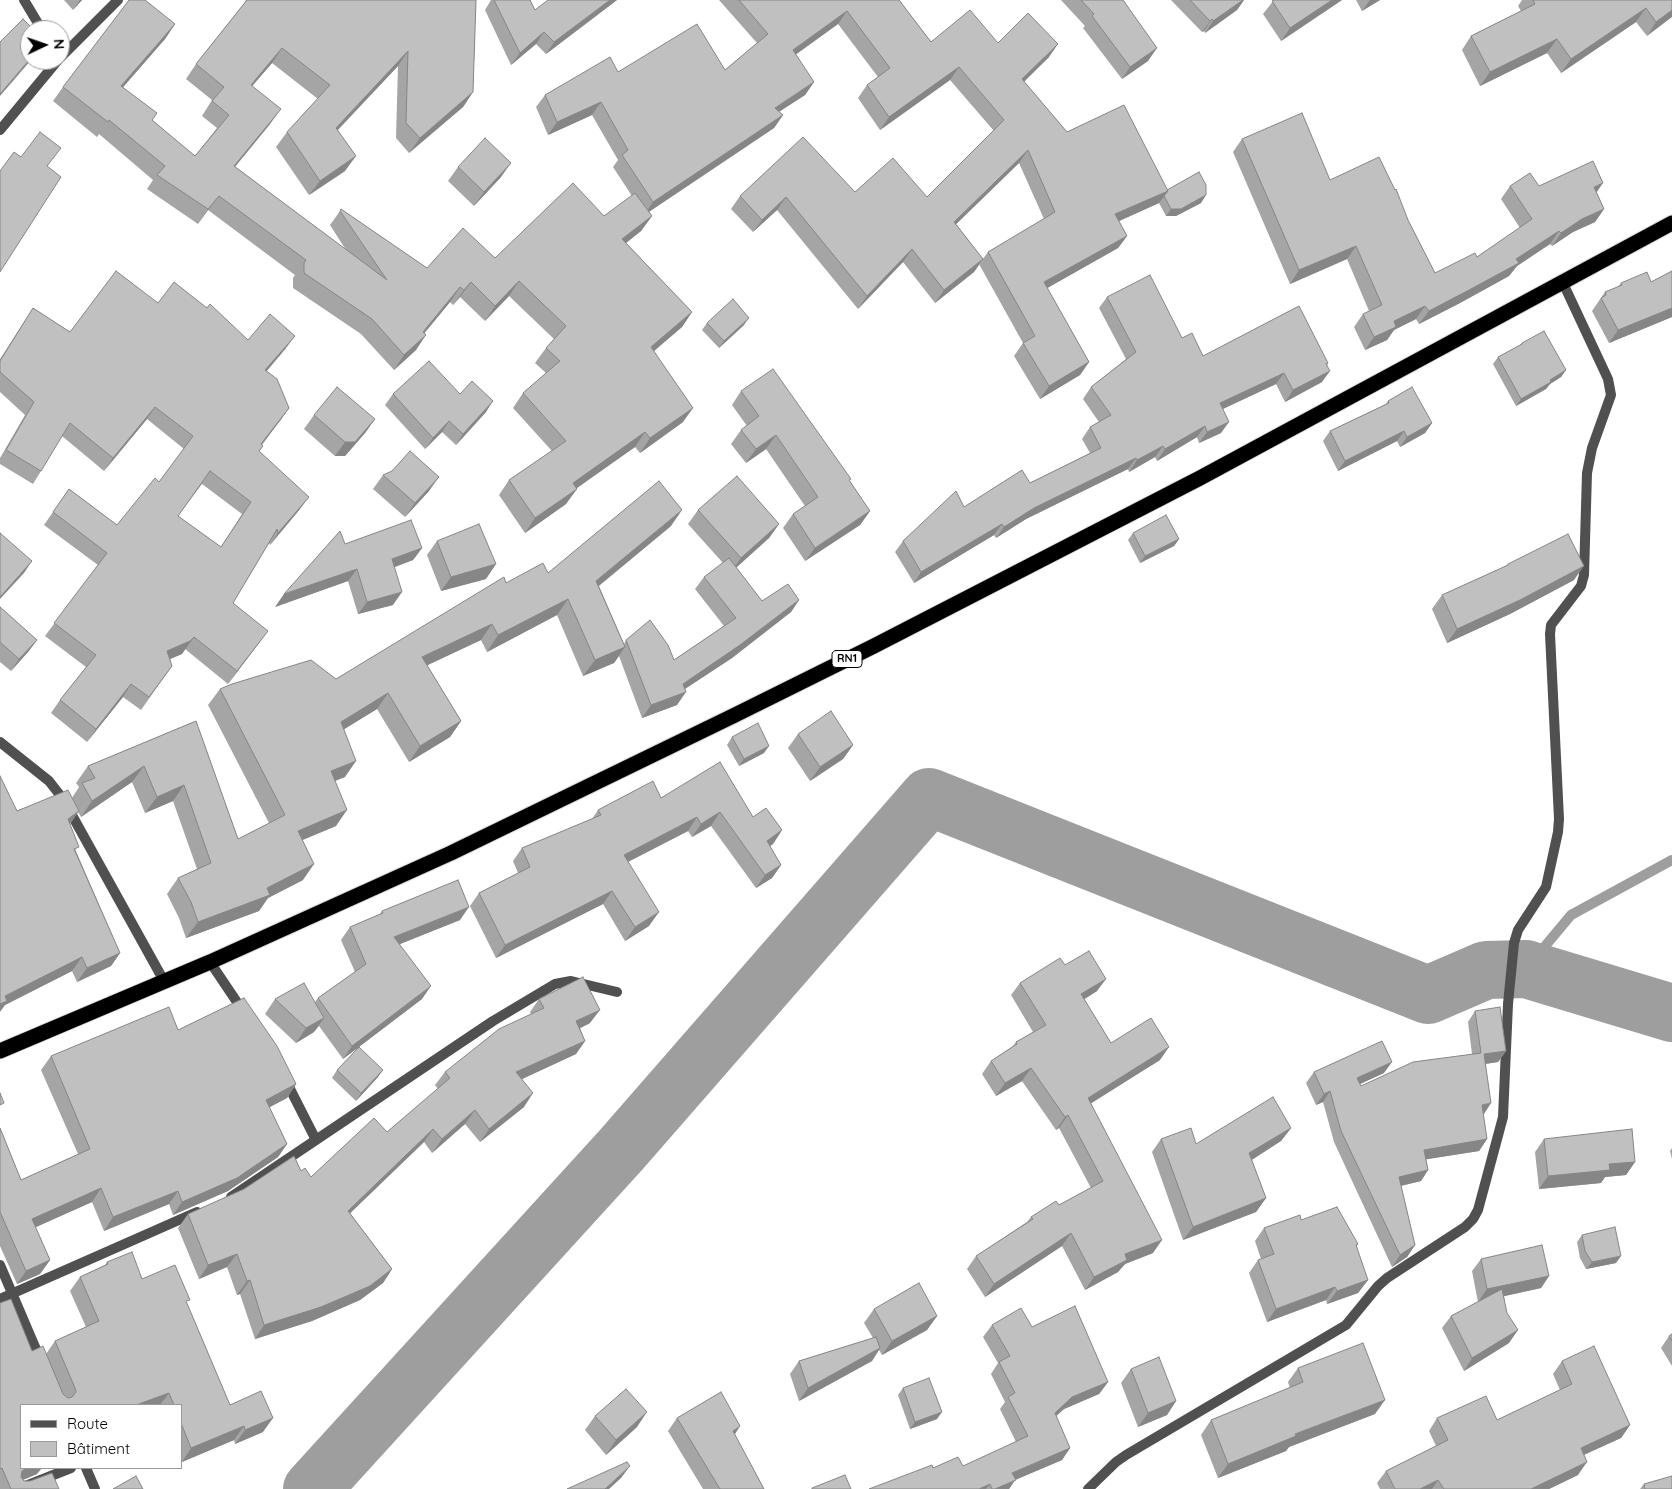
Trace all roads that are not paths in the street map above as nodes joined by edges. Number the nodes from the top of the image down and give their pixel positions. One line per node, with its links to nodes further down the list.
1 (24, 0): 3 (street)
2 (118, 0): 4 (street)
3 (36, 20)
4 (70, 48)
5 (50, 70): 6 (street)
6 (0, 130)
7 (1672, 223): 8 (highway, RN1)
8 (1564, 283): 10 (highway, RN1); 27 (street)
9 (0, 742): 11 (street)
10 (210, 962): 11 (highway, RN1); 13 (street)
11 (164, 981): 14 (highway, RN1)
12 (617, 992): 16 (street)
13 (248, 1018)
14 (0, 1051)
15 (279, 1066): 16 (street)
16 (316, 1140): 17 (street)
17 (222, 1201)
18 (204, 1209): 20 (street)
19 (0, 1265): 20 (street)
20 (12, 1293): 21 (street); 22 (street)
21 (0, 1299)
22 (45, 1371)
23 (68, 1469): 25 (street)
24 (86, 1469): 26 (street)
25 (18, 1489)
26 (94, 1489)
27 (1088, 1489)

